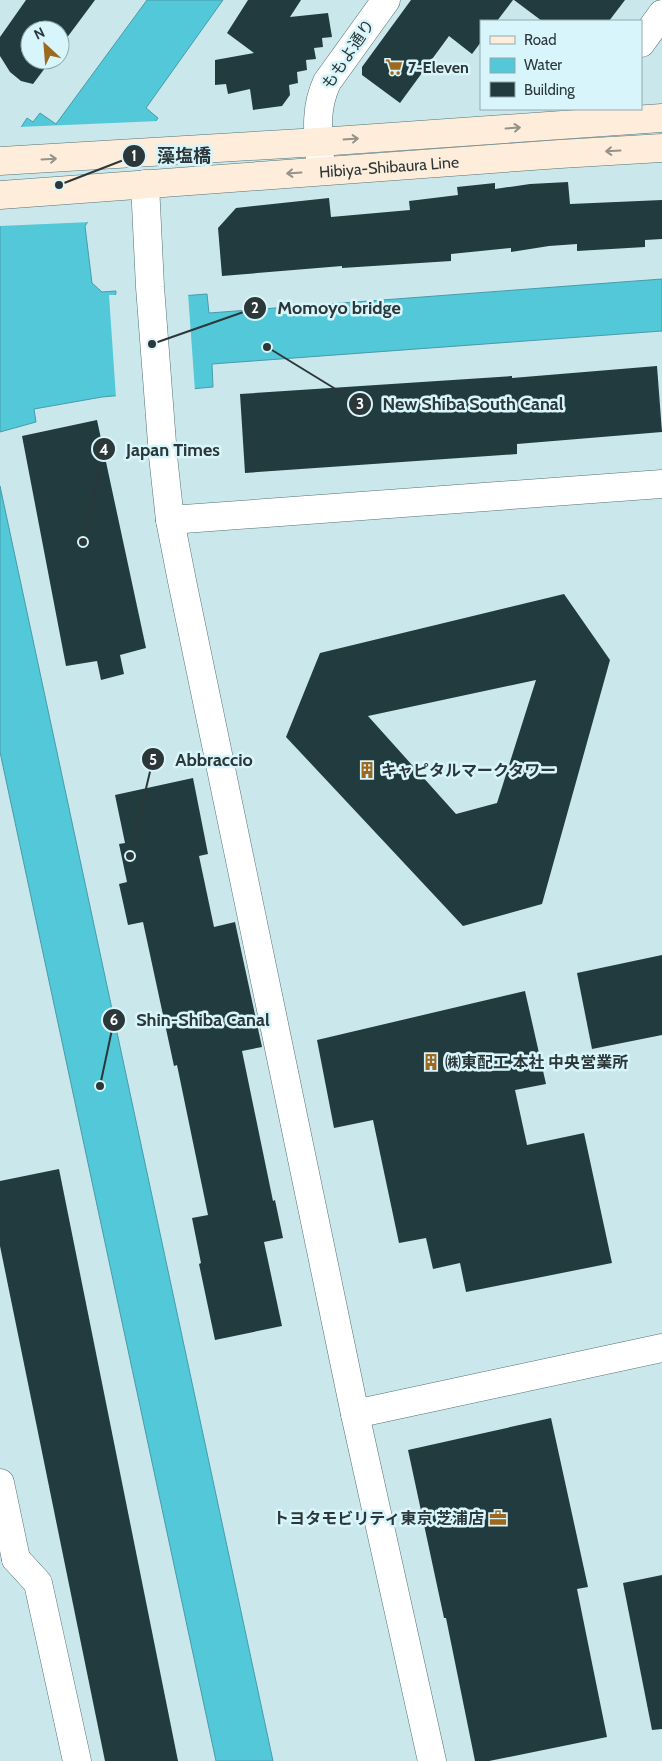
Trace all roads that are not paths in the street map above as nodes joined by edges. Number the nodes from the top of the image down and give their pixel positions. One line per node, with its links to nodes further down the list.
1 (386, 0): 6 (street, ももよ通り)
2 (662, 14): 3 (street)
3 (642, 42)
4 (589, 116): 5 (main road, Hibiya-Shibaura Line); 6 (main road, Hibiya-Shibaura Line, one-way to 4); 8 (street)
5 (662, 118)
6 (319, 142): 9 (main road, Hibiya-Shibaura Line, one-way to 6); 10 (street, ももよ通り)
7 (662, 148): 8 (main road, Hibiya-Shibaura Line, one-way to 8)
8 (560, 154): 10 (main road, Hibiya-Shibaura Line)
9 (0, 161)
10 (321, 171): 11 (main road, Hibiya-Shibaura Line, one-way to 11)
11 (145, 184): 12 (main road, Hibiya-Shibaura Line); 14 (street)
12 (0, 194)
13 (662, 484): 14 (street)
14 (170, 520): 16 (street)
15 (662, 1348): 16 (street)
16 (355, 1414): 19 (street)
17 (0, 1483): 18 (street)
18 (77, 1761)
19 (432, 1761)

